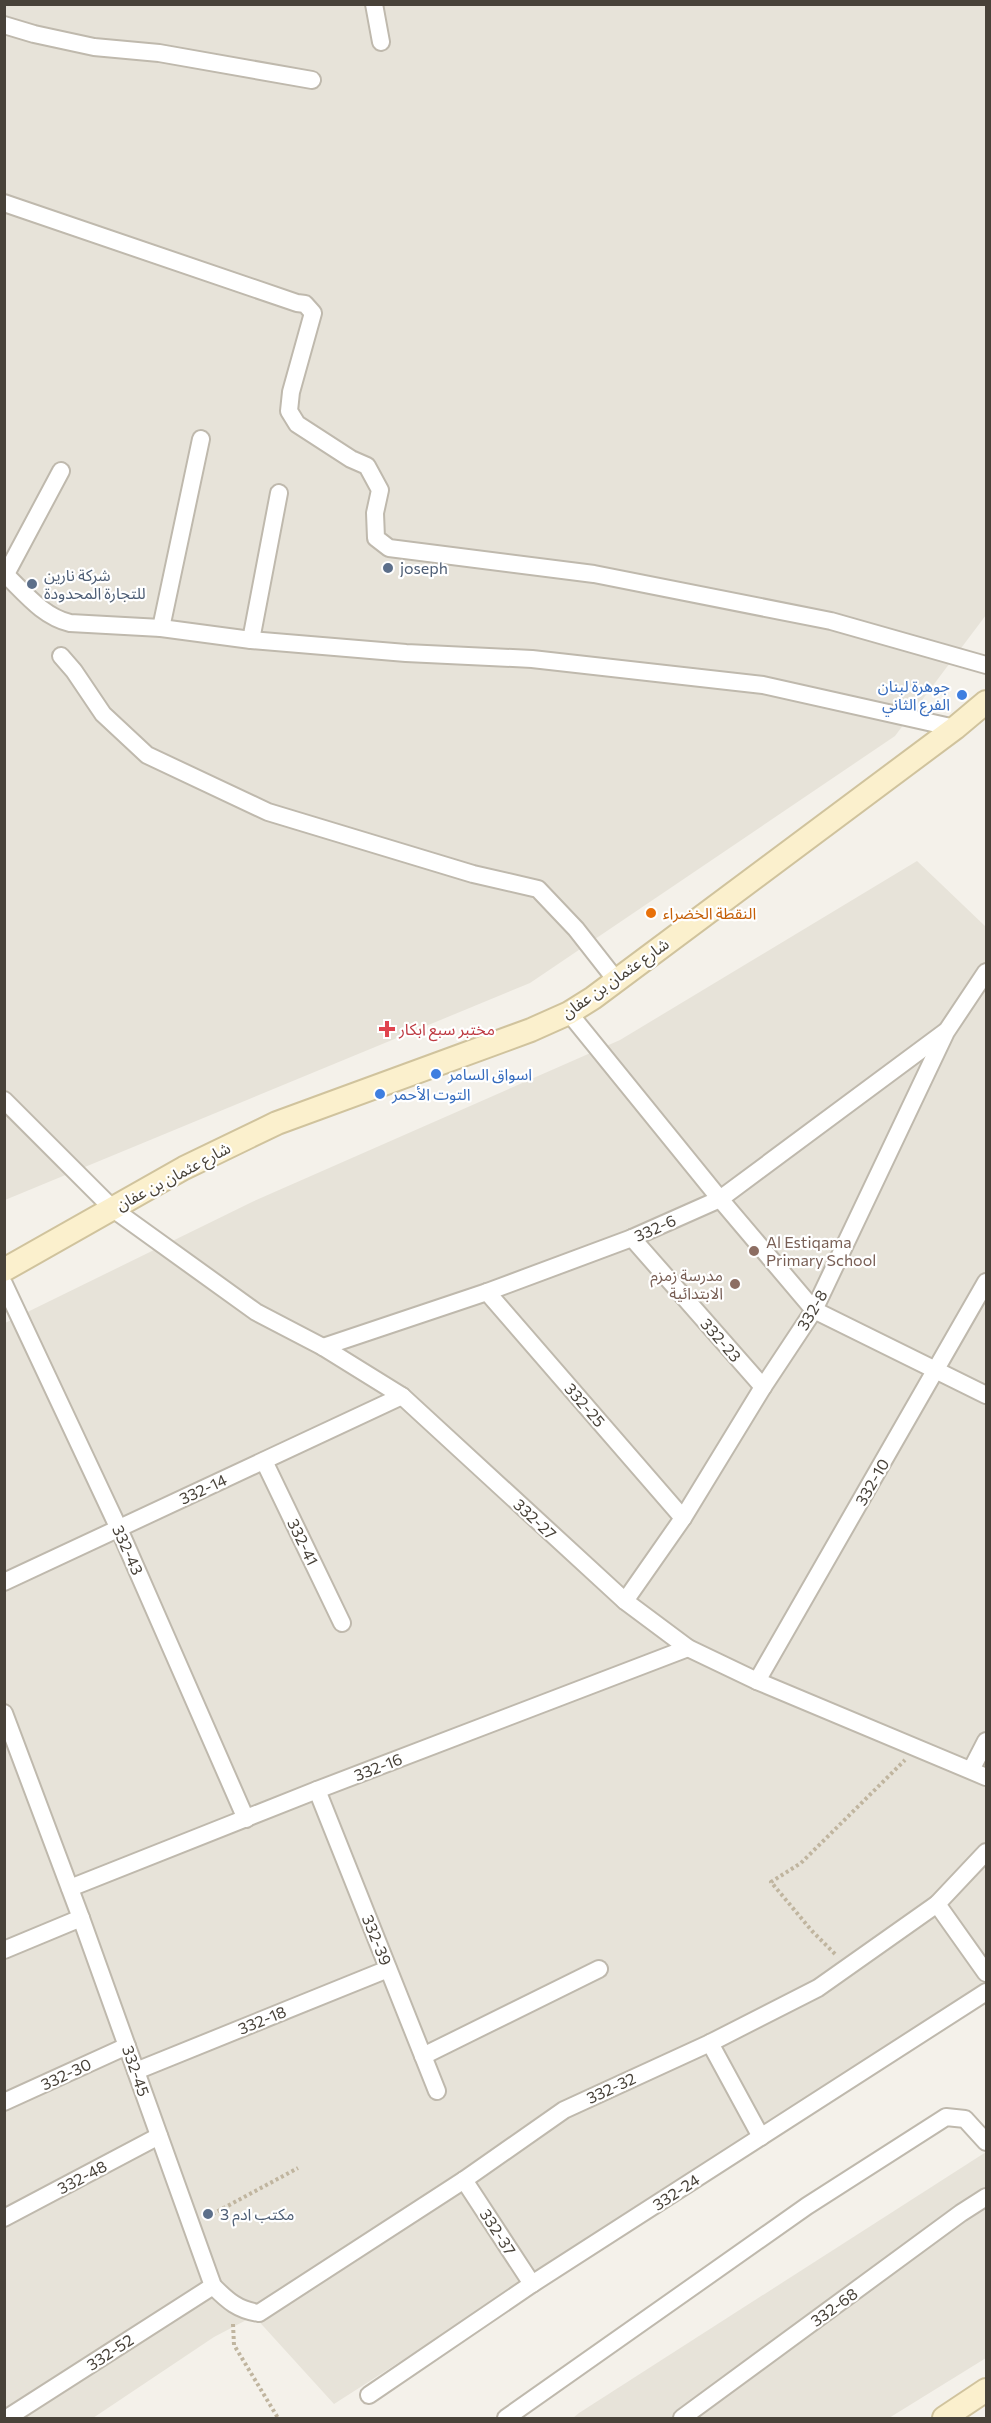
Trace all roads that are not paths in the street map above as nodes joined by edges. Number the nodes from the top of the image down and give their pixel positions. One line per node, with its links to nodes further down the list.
1 (374, 4): 3 (street)
2 (4, 25): 4 (street)
3 (381, 42)
4 (312, 80)
5 (4, 203): 13 (street)
6 (201, 439): 10 (street)
7 (61, 471): 9 (street)
8 (279, 493): 11 (street)
9 (5, 574): 10 (street)
10 (161, 628): 11 (street)
11 (251, 640): 15 (street)
12 (61, 657): 17 (street)
13 (987, 665)
14 (987, 702): 15 (street, شارع عثمان بن عفان)
15 (955, 728): 17 (street, شارع عثمان بن عفان)
16 (987, 972): 19 (street, 332-8)
17 (616, 980): 18 (street, شارع عثمان بن عفان)
18 (569, 1013): 21 (street); 22 (street, شارع عثمان بن عفان)
19 (946, 1032): 21 (street, 332-6); 28 (street, 332-8)
20 (4, 1100): 22 (street, 332-27)
21 (720, 1199): 23 (street, 332-6); 28 (street)
22 (112, 1209): 24 (street, شارع عثمان بن عفان); 29 (street, 332-27)
23 (632, 1238): 27 (street, 332-6); 31 (street, 332-23)
24 (4, 1270)
25 (987, 1282): 30 (street, 332-10)
26 (4, 1284): 36 (street, 332-43)
27 (487, 1292): 29 (street, 332-6); 35 (street, 332-25)
28 (814, 1310): 30 (street); 31 (street, 332-8)
29 (323, 1347): 33 (street, 332-27)
30 (938, 1370): 32 (street); 41 (street, 332-10)
31 (763, 1387): 35 (street, 332-8)
32 (987, 1395)
33 (402, 1396): 34 (street, 332-14); 38 (street, 332-27)
34 (264, 1461): 36 (street, 332-14); 39 (street, 332-41)
35 (683, 1518): 38 (street, 332-8)
36 (119, 1529): 37 (street, 332-14); 47 (street, 332-43)
37 (4, 1582)
38 (625, 1601): 40 (street, 332-27)
39 (342, 1623)
40 (688, 1648): 41 (street, 332-27); 46 (street, 332-16)
41 (757, 1681): 44 (street, 332-27)
42 (4, 1713): 49 (street, 332-45)
43 (987, 1741): 44 (street)
44 (971, 1770): 45 (street, 332-27)
45 (987, 1777)
46 (317, 1790): 47 (street, 332-16); 53 (street, 332-39)
47 (246, 1819): 49 (street, 332-16)
48 (987, 1852): 50 (street, 332-32)
49 (70, 1888): 51 (street, 332-45)
50 (937, 1904): 55 (street); 57 (street, 332-32)
51 (81, 1918): 52 (street); 58 (street, 332-45)
52 (4, 1950)
53 (388, 1969): 59 (street, 332-39); 60 (street, 332-18)
54 (599, 1969): 59 (street)
55 (987, 1973)
56 (987, 1992): 64 (street, 332-24)
57 (710, 2043): 64 (street); 66 (street, 332-32)
58 (127, 2046): 60 (street, 332-45); 62 (street, 332-30)
59 (423, 2056): 61 (street, 332-39)
60 (136, 2071): 63 (street, 332-45)
61 (437, 2091)
62 (4, 2102)
63 (159, 2136): 68 (street, 332-48); 70 (street, 332-45)
64 (761, 2137): 69 (street, 332-24)
65 (987, 2142): 75 (street)
66 (464, 2180): 69 (street, 332-37); 71 (street, 332-32)
67 (987, 2197): 76 (street, 332-68)
68 (4, 2218)
69 (532, 2284): 73 (street, 332-24)
70 (213, 2286): 71 (street, 332-45); 74 (street, 332-52)
71 (232, 2305)
72 (987, 2390): 77 (street)
73 (369, 2395)
74 (8, 2418)
75 (506, 2418)
76 (682, 2418)
77 (944, 2418)

